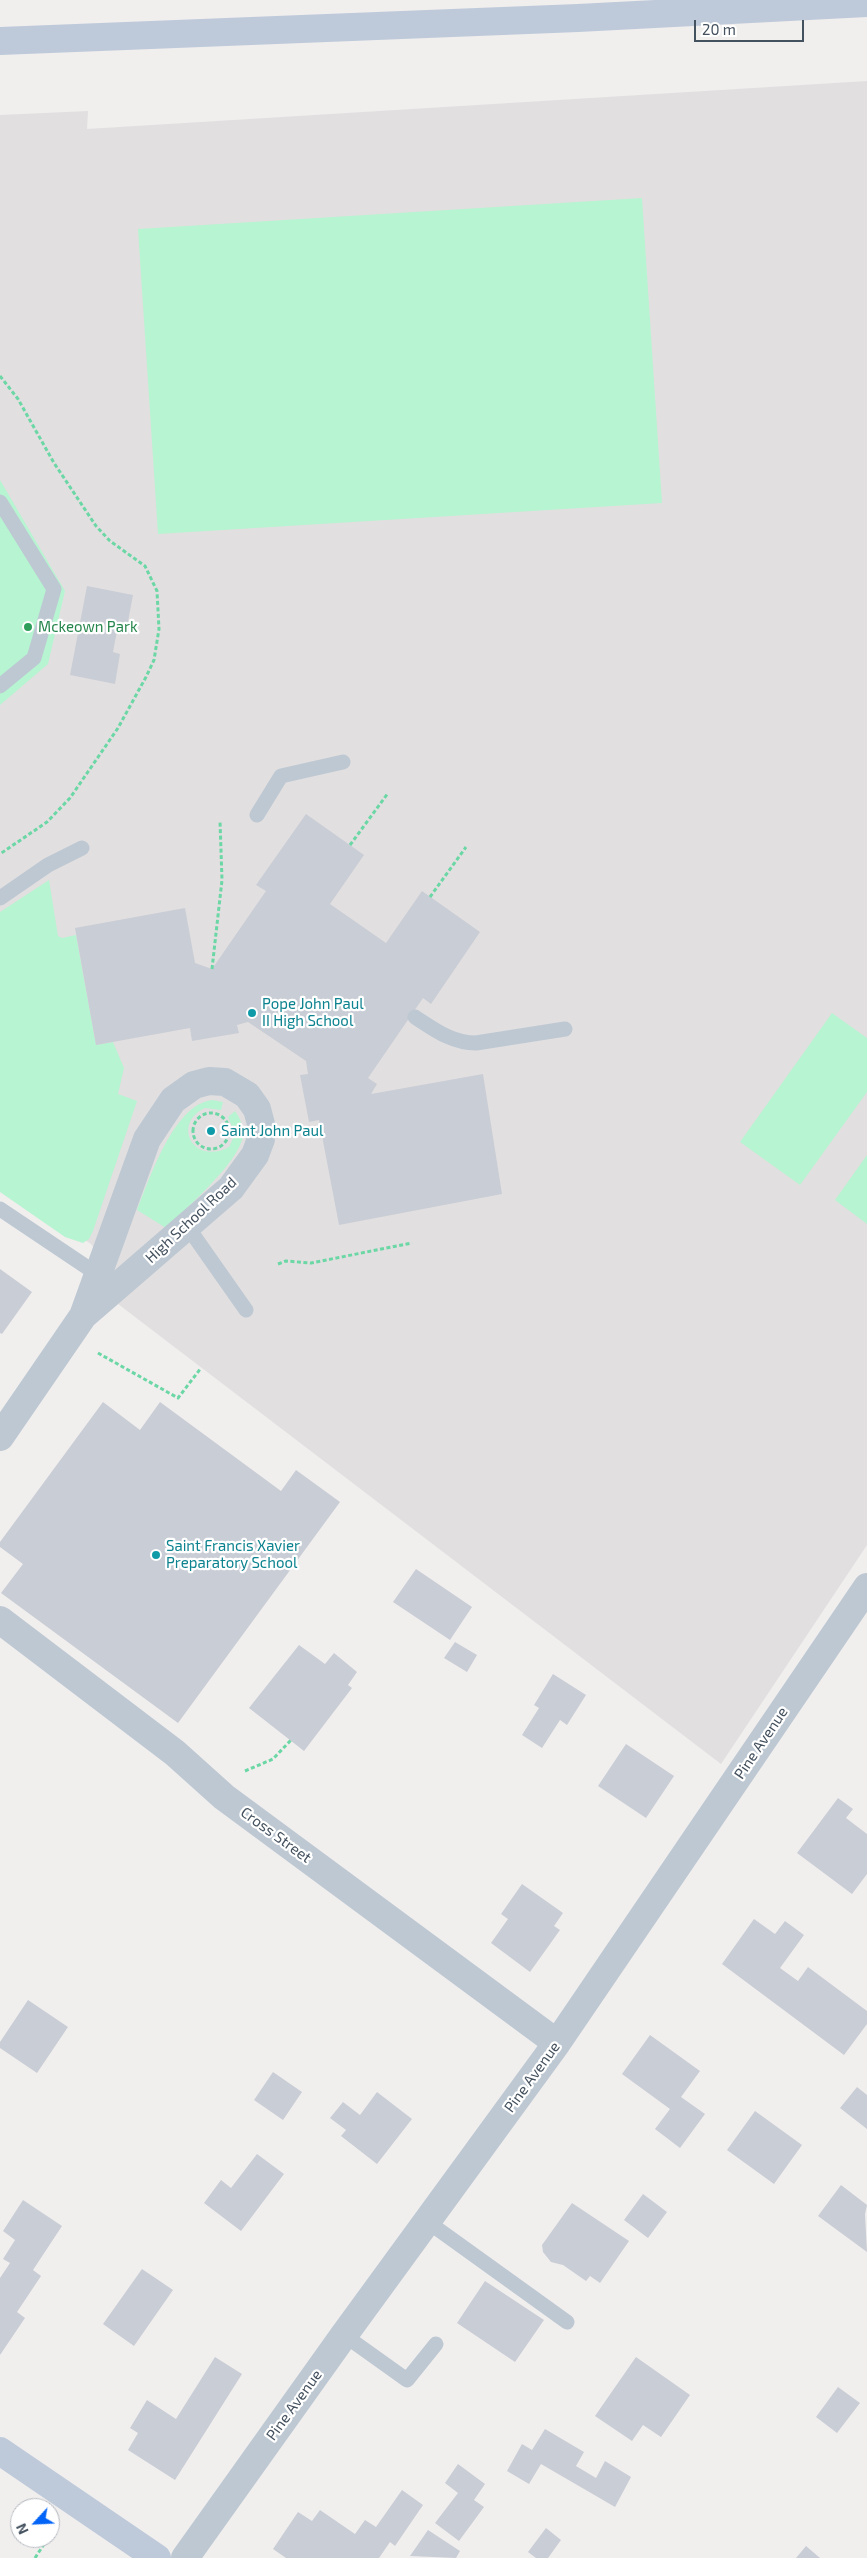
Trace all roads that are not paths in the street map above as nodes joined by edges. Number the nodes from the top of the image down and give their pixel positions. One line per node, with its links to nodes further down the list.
1 (854, 2): 2 (street)
2 (0, 40)
3 (0, 502): 4 (lane)
4 (0, 686)
5 (343, 762): 6 (lane)
6 (257, 815)
7 (82, 848): 8 (lane)
8 (0, 898)
9 (415, 1017): 10 (lane)
10 (565, 1029)
11 (0, 1209): 13 (lane)
12 (187, 1226): 13 (street, High School Road); 14 (lane); 15 (street, High School Road)
13 (97, 1274): 15 (street, High School Road)
14 (246, 1310)
15 (83, 1316): 16 (street, High School Road)
16 (0, 1437)
17 (867, 1587): 19 (street, Pine Avenue)
18 (0, 1620): 19 (street, Cross Street)
19 (557, 2043): 20 (street, Pine Avenue)
20 (428, 2222): 21 (lane); 22 (street, Pine Avenue)
21 (567, 2322)
22 (344, 2335): 23 (lane); 26 (street, Pine Avenue)
23 (436, 2344)
24 (0, 2451): 25 (street)
25 (157, 2558)
26 (185, 2558)

